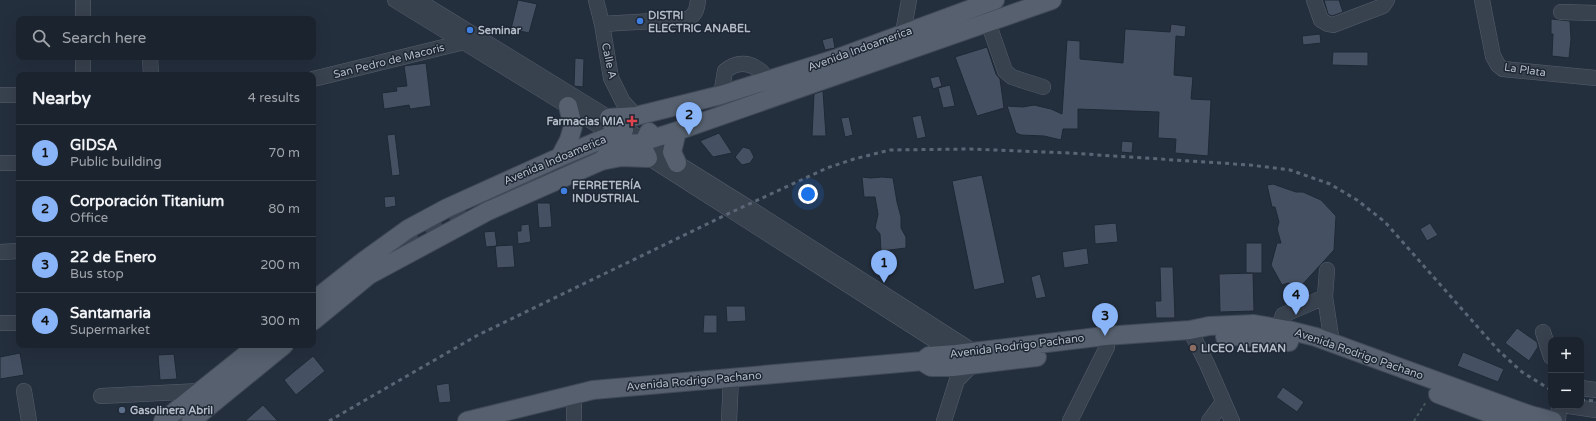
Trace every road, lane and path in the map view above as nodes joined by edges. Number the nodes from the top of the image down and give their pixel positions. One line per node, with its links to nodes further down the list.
1 (83, 0): 14 (street)
2 (395, 0): 18 (street)
3 (417, 0): 32 (street)
4 (596, 0): 16 (street, Calle A)
5 (698, 0): 16 (street)
6 (909, 0): 17 (street)
7 (995, 0): 17 (main road, Avenida Indoamerica)
8 (1052, 0): 15 (main road)
9 (1314, 0): 10 (street)
10 (1387, 0)
11 (1482, 0): 24 (street, La Plata)
12 (1561, 12): 13 (street)
13 (1596, 13)
14 (83, 16)
15 (988, 22): 26 (street); 33 (main road)
16 (602, 24): 34 (street, Calle A)
17 (903, 33): 25 (main road, Avenida Indoamerica)
18 (464, 42): 23 (street, San Pedro de Macoris); 30 (street)
19 (83, 60): 21 (street)
20 (150, 60): 22 (street)
21 (83, 72)
22 (151, 72)
23 (316, 78)
24 (1596, 78)
25 (768, 80): 28 (main road, Avenida Indoamerica); 28 (street)
26 (1043, 87)
27 (16, 95): 29 (street)
28 (721, 95): 31 (main road, Avenida Indoamerica)
29 (0, 96)
30 (568, 106): 34 (street); 35 (main road)
31 (677, 106): 34 (main road); 34 (main road, Avenida Indoamerica)
32 (609, 118): 34 (main road); 34 (main road)
33 (677, 131): 34 (main road); 40 (main road)
34 (630, 133): 35 (main road, Avenida Indoamerica); 36 (main road); 37 (main road, Avenida Indoamerica); 40 (street)
35 (560, 157): 45 (main road, Avenida Indoamerica)
36 (648, 158): 37 (main road); 58 (street)
37 (601, 161): 46 (main road, Avenida Indoamerica)
38 (0, 163): 39 (street)
39 (16, 163)
40 (677, 163): 57 (street)
41 (16, 251): 42 (street)
42 (0, 252)
43 (1327, 270): 44 (street)
44 (1325, 297): 49 (street); 52 (street)
45 (316, 299)
46 (316, 319)
47 (0, 323): 48 (street)
48 (16, 323)
49 (1278, 328): 51 (main road, Avenida Rodrigo Pachano); 52 (main road, Avenida Rodrigo Pachano)
50 (1543, 332): 56 (street)
51 (1192, 334): 53 (main road, Avenida Rodrigo Pachano); 57 (main road, Avenida Rodrigo Pachano); 64 (main road, Avenida Rodrigo Pachano); 67 (street)
52 (1332, 343): 83 (main road, Avenida Rodrigo Pachano)
53 (1107, 347): 57 (main road, Avenida Rodrigo Pachano); 79 (street)
54 (254, 348): 63 (main road)
55 (280, 348): 74 (main road)
56 (1548, 348)
57 (973, 359): 58 (main road, Avenida Rodrigo Pachano)
58 (955, 367): 59 (main road, Avenida Rodrigo Pachano); 78 (street)
59 (731, 378): 66 (main road, Avenida Rodrigo Pachano); 77 (street)
60 (1584, 388): 61 (street)
61 (1596, 390)
62 (24, 391): 72 (street)
63 (200, 391): 65 (street); 73 (main road)
64 (1432, 392): 71 (main road, Avenida Rodrigo Pachano); 82 (path)
65 (101, 396)
66 (574, 396): 75 (main road, Avenida Rodrigo Pachano); 76 (street)
67 (1223, 402): 80 (street); 81 (street)
68 (1584, 408): 70 (street)
69 (1559, 409): 84 (street)
70 (1596, 410)
71 (1504, 420)
72 (29, 421)
73 (163, 421)
74 (191, 421)
75 (467, 421)
76 (574, 421)
77 (729, 421)
78 (944, 421)
79 (1070, 421)
80 (1209, 421)
81 (1232, 421)
82 (1414, 421)
83 (1553, 421)
84 (1558, 421)

